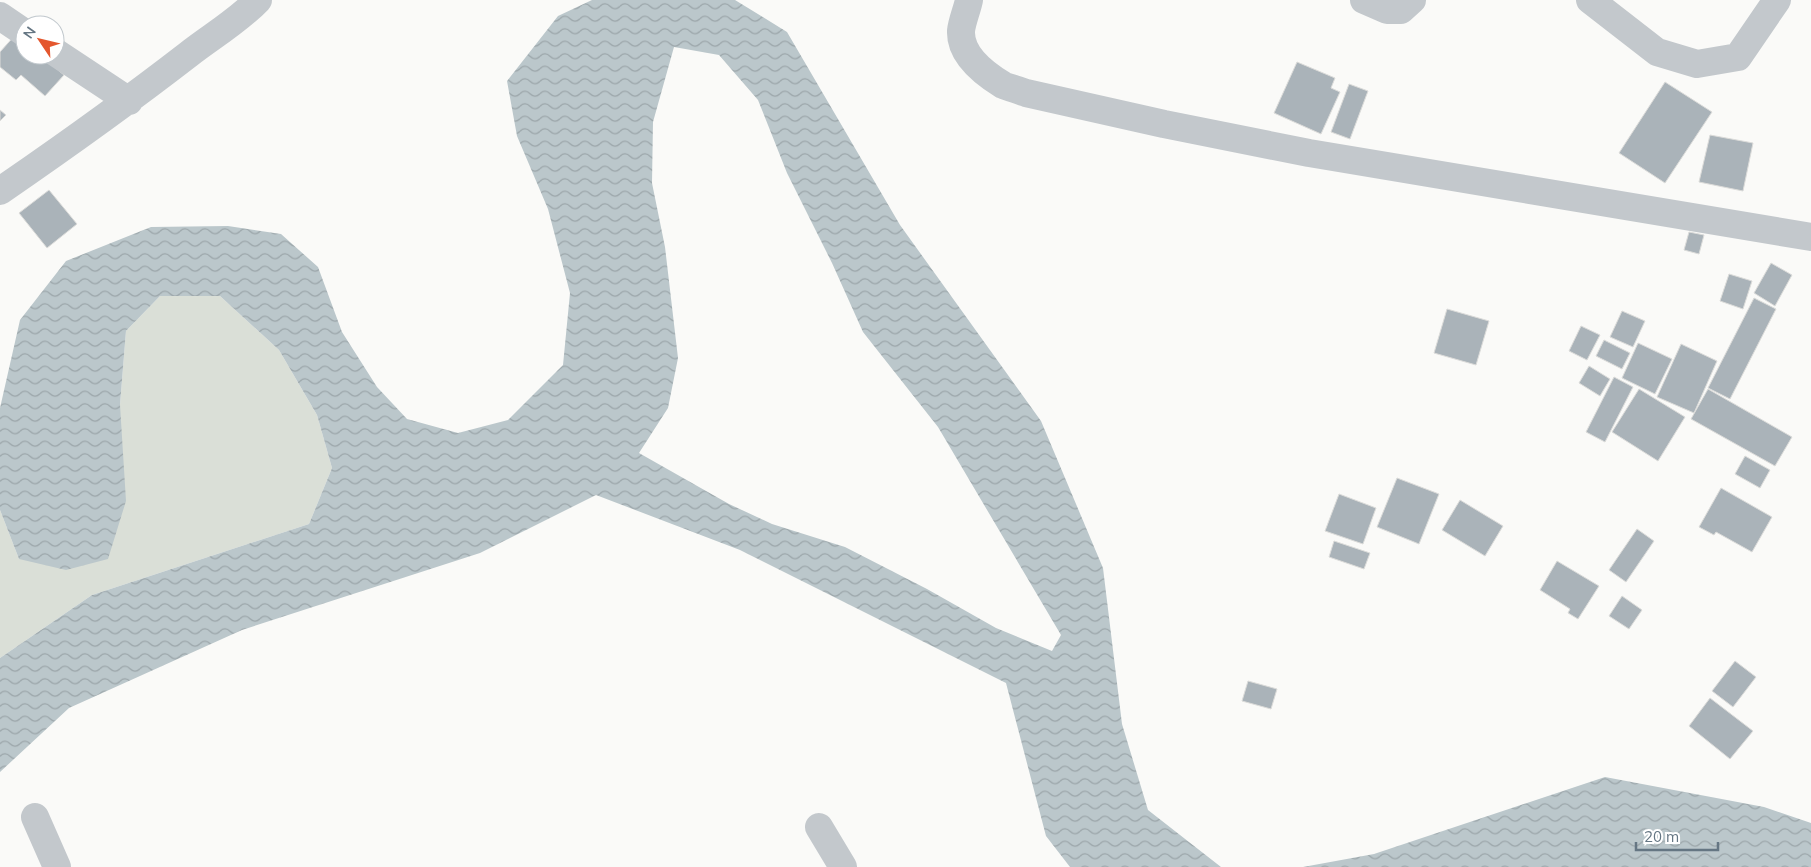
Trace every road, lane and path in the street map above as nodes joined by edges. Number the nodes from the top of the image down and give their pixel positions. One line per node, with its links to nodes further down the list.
1 (258, 0): 10 (street)
2 (969, 0): 12 (street)
3 (1364, 0): 4 (street)
4 (1412, 0)
5 (1590, 0): 6 (street)
6 (1777, 0)
7 (0, 16): 8 (street)
8 (15, 26)
9 (65, 59): 10 (street)
10 (129, 101): 11 (street)
11 (0, 192)
12 (1811, 237)
13 (35, 817): 15 (street)
14 (819, 827): 16 (street)
15 (57, 867)
16 (843, 867)

